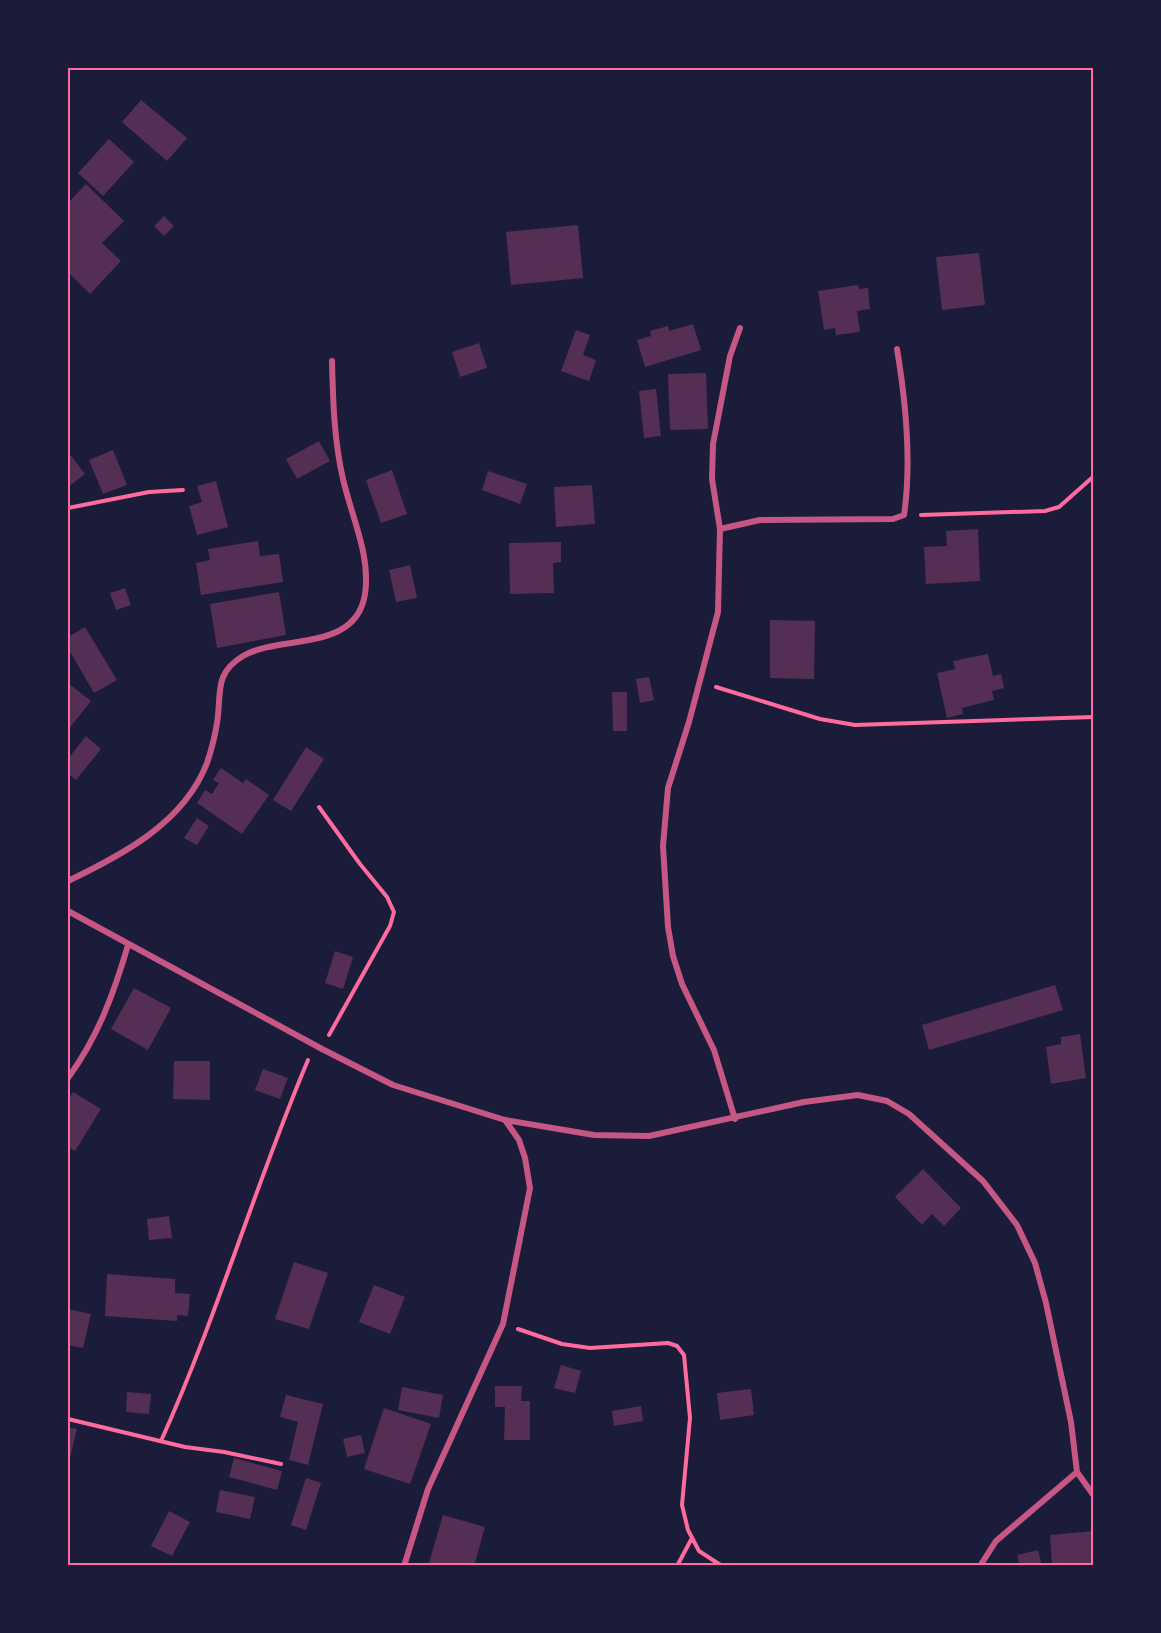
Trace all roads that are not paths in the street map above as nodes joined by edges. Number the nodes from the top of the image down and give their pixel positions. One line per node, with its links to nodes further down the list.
1 (740, 328): 4 (street)
2 (897, 349): 4 (street)
3 (332, 361): 5 (street)
4 (720, 529): 9 (street)
5 (68, 880)
6 (68, 910): 7 (street)
7 (128, 945): 8 (street); 10 (street)
8 (68, 1078)
9 (735, 1119): 10 (street); 11 (street)
10 (505, 1120): 13 (street)
11 (1077, 1472): 12 (street); 14 (street)
12 (1094, 1496)
13 (404, 1566)
14 (980, 1566)

